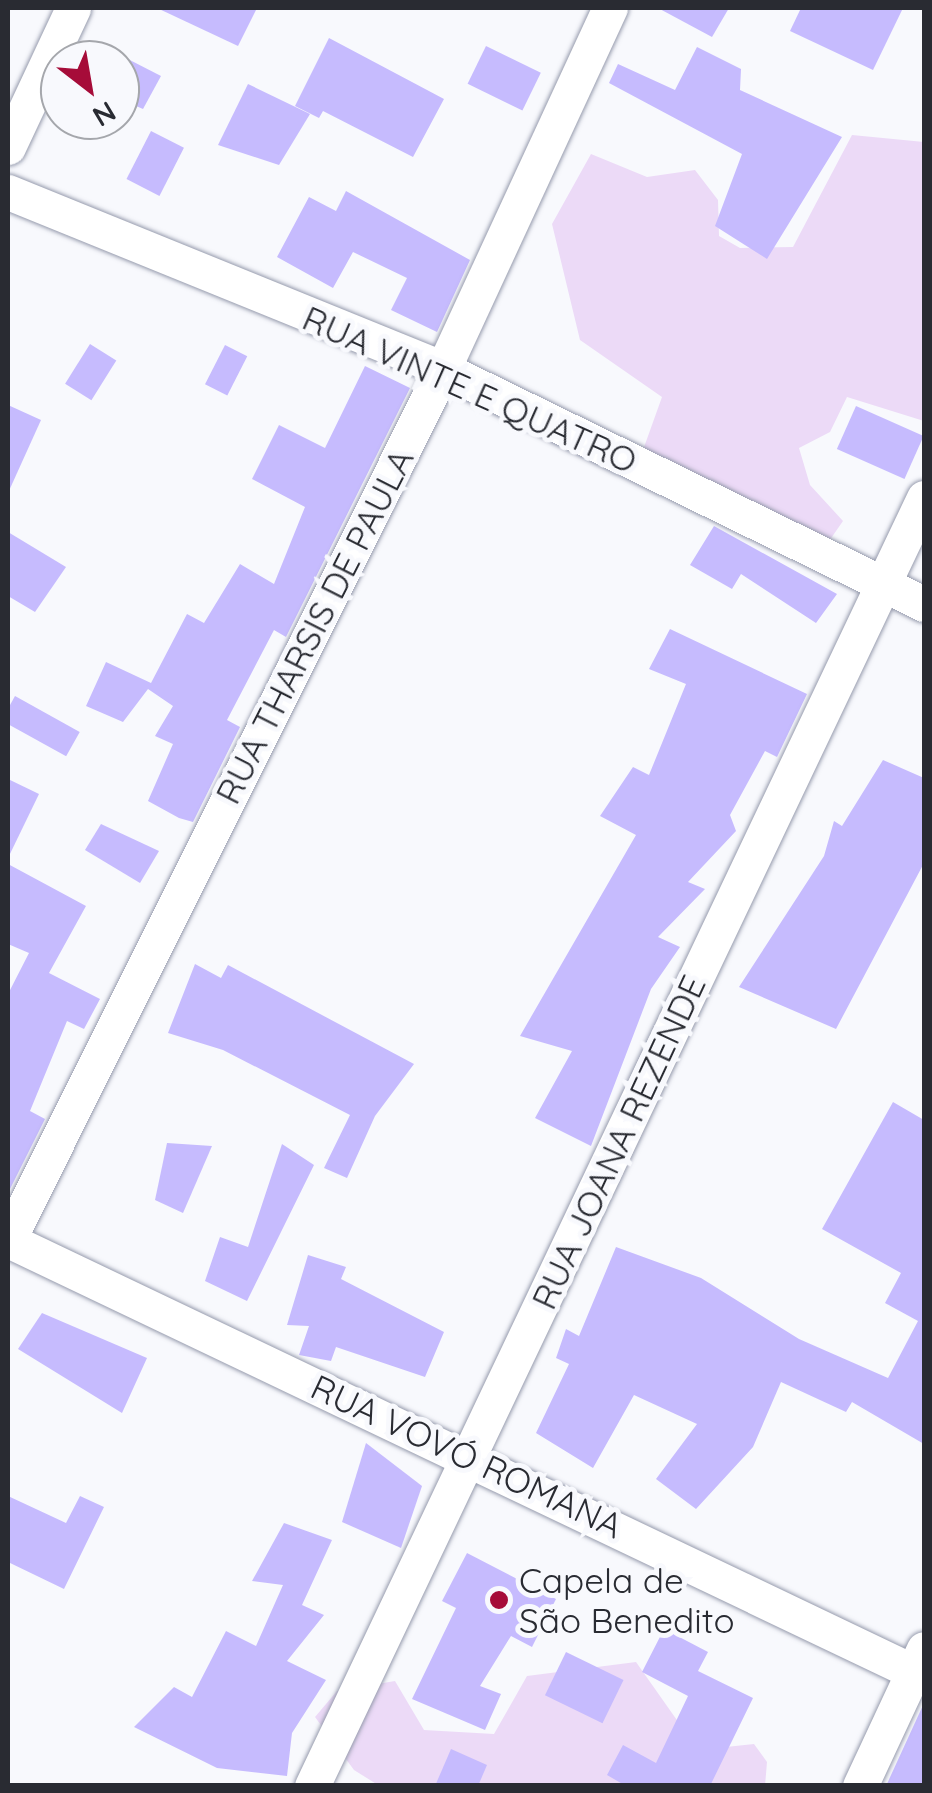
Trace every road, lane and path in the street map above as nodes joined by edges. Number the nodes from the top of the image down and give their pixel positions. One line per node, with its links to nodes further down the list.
1 (73, 8): 3 (street)
2 (610, 8): 5 (street, RUA THARSIS DE PAULA)
3 (8, 147)
4 (8, 192): 5 (street, RUA VINTE E QUATRO)
5 (442, 370): 7 (street, RUA VINTE E QUATRO); 9 (street, RUA THARSIS DE PAULA)
6 (924, 498): 7 (street, RUA JOANA REZENDE)
7 (883, 582): 8 (street, RUA VINTE E QUATRO); 10 (street, RUA JOANA REZENDE)
8 (924, 604)
9 (8, 1240): 10 (street, RUA VOVÓ ROMANA)
10 (470, 1455): 11 (street, RUA VOVÓ ROMANA); 12 (street, RUA JOANA REZENDE)
11 (921, 1666): 13 (street)
12 (312, 1786)
13 (860, 1786)

